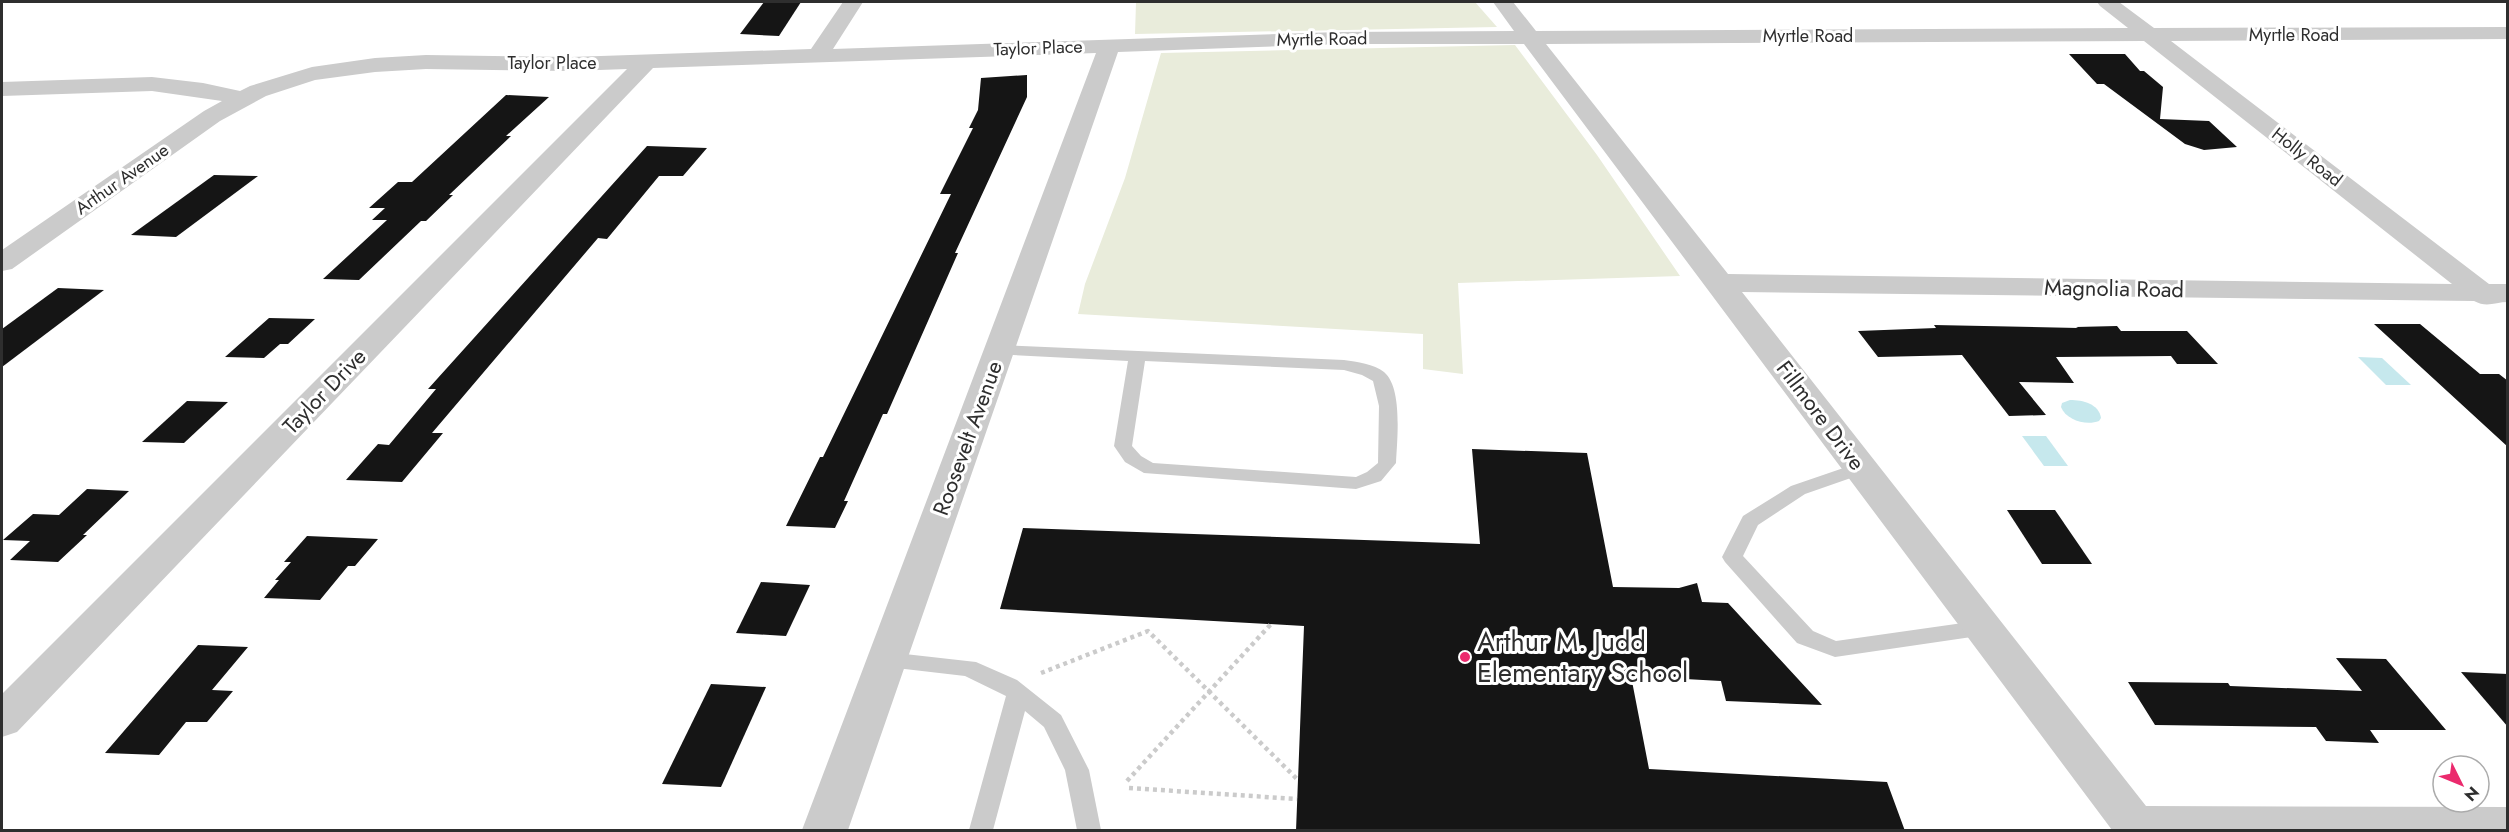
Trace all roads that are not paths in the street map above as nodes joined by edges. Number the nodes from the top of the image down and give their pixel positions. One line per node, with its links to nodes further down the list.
1 (853, 2): 8 (street)
2 (1503, 2): 5 (street, Fillmore Drive)
3 (2107, 2): 6 (street, Holly Road)
4 (2508, 33): 6 (street, Myrtle Road)
5 (1532, 36): 6 (street, Myrtle Road); 7 (street, Myrtle Road); 13 (street, Fillmore Drive)
6 (2151, 36): 14 (street, Holly Road)
7 (1109, 46): 8 (street, Taylor Place); 16 (street, Roosevelt Avenue)
8 (817, 56): 9 (street, Taylor Place)
9 (647, 61): 11 (street, Taylor Place); 22 (street, Taylor Drive)
10 (2, 89): 11 (street)
11 (244, 99): 12 (street, Arthur Avenue)
12 (2, 263)
13 (1720, 283): 14 (street, Magnolia Road); 18 (street, Fillmore Drive)
14 (2495, 293): 15 (street, Holly Road)
15 (2508, 313)
16 (999, 350): 17 (lane); 20 (street, Roosevelt Avenue)
17 (1137, 356): 17 (lane)
18 (1861, 468): 19 (street, Fillmore Drive); 19 (lane)
19 (1984, 628): 24 (street, Fillmore Drive)
20 (887, 660): 21 (lane); 25 (street, Roosevelt Avenue)
21 (1018, 693): 26 (lane); 27 (lane)
22 (2, 720)
23 (2508, 826): 24 (street)
24 (2136, 828)
25 (825, 831)
26 (981, 831)
27 (1089, 831)

